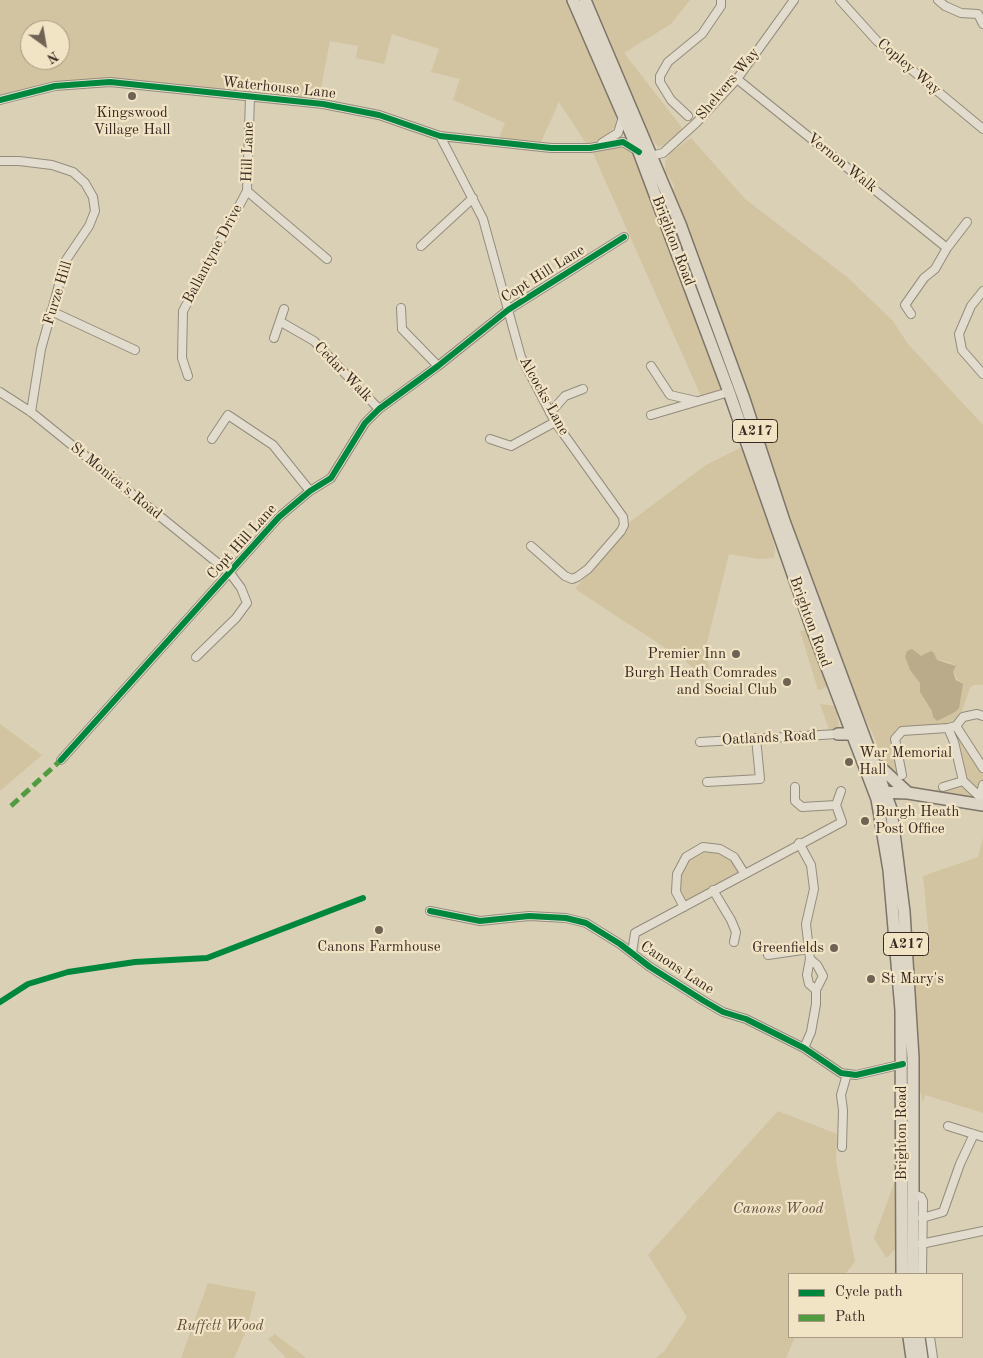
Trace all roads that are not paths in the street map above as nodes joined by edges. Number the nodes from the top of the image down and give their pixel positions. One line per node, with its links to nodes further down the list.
1 (574, 0): 12 (highway, Brighton Road / A217)
2 (585, 0): 19 (highway, Brighton Road / A217)
3 (722, 0): 13 (street)
4 (794, 0): 9 (street, Shelvers Way)
5 (840, 0): 14 (street, Copley Way)
6 (938, 0): 7 (street)
7 (981, 12): 8 (street)
8 (983, 24)
9 (737, 79): 18 (street, Shelvers Way); 27 (street, Vernon Walk)
10 (250, 97): 11 (street, Waterhouse Lane); 15 (street, Waterhouse Lane); 22 (street, Hill Lane)
11 (0, 100)
12 (623, 114): 16 (street); 17 (highway, Brighton Road / A217)
13 (688, 116)
14 (983, 129)
15 (440, 136): 16 (street, Waterhouse Lane); 23 (street, Alcocks Lane)
16 (596, 147): 17 (street, Waterhouse Lane)
17 (639, 152): 21 (highway, Brighton Road / A217)
18 (664, 154): 19 (street); 21 (street)
19 (651, 156): 21 (highway, Brighton Road / A217)
20 (0, 161): 33 (street, Furze Hill)
21 (654, 178): 44 (highway, Brighton Road / A217); 59 (highway, Brighton Road / A217)
22 (247, 191): 28 (street, Hill Lane); 41 (street, Ballantyne Drive)
23 (473, 198): 26 (street); 32 (street, Alcocks Lane)
24 (968, 222): 27 (street)
25 (624, 237): 32 (street, Copt Hill Lane)
26 (421, 246)
27 (947, 248): 34 (street)
28 (327, 259)
29 (983, 290): 40 (street)
30 (401, 308): 38 (street)
31 (284, 310): 35 (street)
32 (508, 310): 38 (street, Copt Hill Lane); 48 (street, Alcocks Lane)
33 (52, 311): 37 (street); 47 (street, Furze Hill)
34 (911, 314)
35 (281, 322): 36 (street); 46 (street, Cedar Walk)
36 (274, 338)
37 (135, 350)
38 (438, 366): 46 (street, Copt Hill Lane)
39 (651, 366): 45 (street)
40 (983, 374)
41 (188, 376)
42 (583, 389): 48 (street)
43 (0, 392): 47 (street, St Monica's Road)
44 (728, 392): 45 (street); 57 (highway, Brighton Road / A217)
45 (700, 402): 49 (street)
46 (379, 408): 53 (street, Copt Hill Lane)
47 (31, 412): 55 (street, St Monica's Road)
48 (550, 413): 50 (street, Alcocks Lane)
49 (651, 415)
50 (555, 422): 52 (street); 54 (street, Alcocks Lane)
51 (212, 439): 53 (street)
52 (490, 439)
53 (310, 491): 55 (street, Copt Hill Lane)
54 (531, 546)
55 (230, 573): 56 (street, St Monica's Road); 68 (street, Copt Hill Lane)
56 (196, 656)
57 (845, 714): 61 (highway, Brighton Road / A217); 62 (highway)
58 (983, 716): 60 (street)
59 (859, 722): 61 (highway); 67 (highway, Brighton Road / A217)
60 (952, 727): 64 (street); 66 (street); 70 (street)
61 (852, 732): 62 (highway); 77 (highway, Brighton Road / A217)
62 (838, 734): 63 (street, Oatlands Road)
63 (756, 738): 65 (street, Oatlands Road); 72 (street)
64 (962, 738): 66 (street); 69 (street)
65 (700, 742)
66 (954, 742): 71 (street)
67 (873, 758): 77 (highway, Brighton Road / A217); 78 (highway)
68 (61, 760)
69 (983, 768)
70 (902, 775)
71 (963, 781): 75 (street); 79 (street)
72 (707, 782)
73 (983, 785): 79 (street)
74 (795, 787): 80 (street)
75 (943, 787)
76 (841, 792): 80 (street)
77 (879, 793): 78 (highway); 81 (highway, Brighton Road / A217); 96 (highway, Brighton Road / A217)
78 (908, 793): 79 (highway); 81 (highway)
79 (981, 802)
80 (836, 806): 82 (street)
81 (891, 809): 96 (highway, Brighton Road / A217)
82 (800, 844): 83 (street); 90 (street)
83 (744, 873): 84 (street); 85 (street)
84 (713, 890): 85 (street); 88 (street)
85 (684, 907): 87 (street)
86 (430, 911): 89 (street, Canons Lane)
87 (635, 932): 89 (street); 91 (street)
88 (734, 942)
89 (620, 944): 91 (street, Canons Lane)
90 (809, 949): 92 (street); 93 (street)
91 (632, 953): 95 (street, Canons Lane)
92 (768, 955)
93 (810, 959): 94 (street); 94 (street)
94 (816, 990): 95 (street)
95 (804, 1048): 97 (street, Canons Lane)
96 (908, 1064): 97 (street); 102 (highway, Brighton Road / A217); 106 (highway, Brighton Road / A217)
97 (847, 1074): 101 (street)
98 (948, 1126): 99 (street)
99 (974, 1134): 100 (street); 103 (street)
100 (983, 1136)
101 (842, 1147)
102 (913, 1194): 103 (street, Brighton Road); 107 (highway, Brighton Road / A217)
103 (922, 1218): 105 (street, Brighton Road)
104 (983, 1231): 105 (street)
105 (921, 1244): 108 (street, Brighton Road)
106 (902, 1273)
107 (913, 1273)
108 (922, 1273)
109 (909, 1338): 112 (highway)
110 (920, 1338): 113 (highway)
111 (930, 1338): 114 (street)
112 (912, 1358)
113 (922, 1358)
114 (933, 1358)

